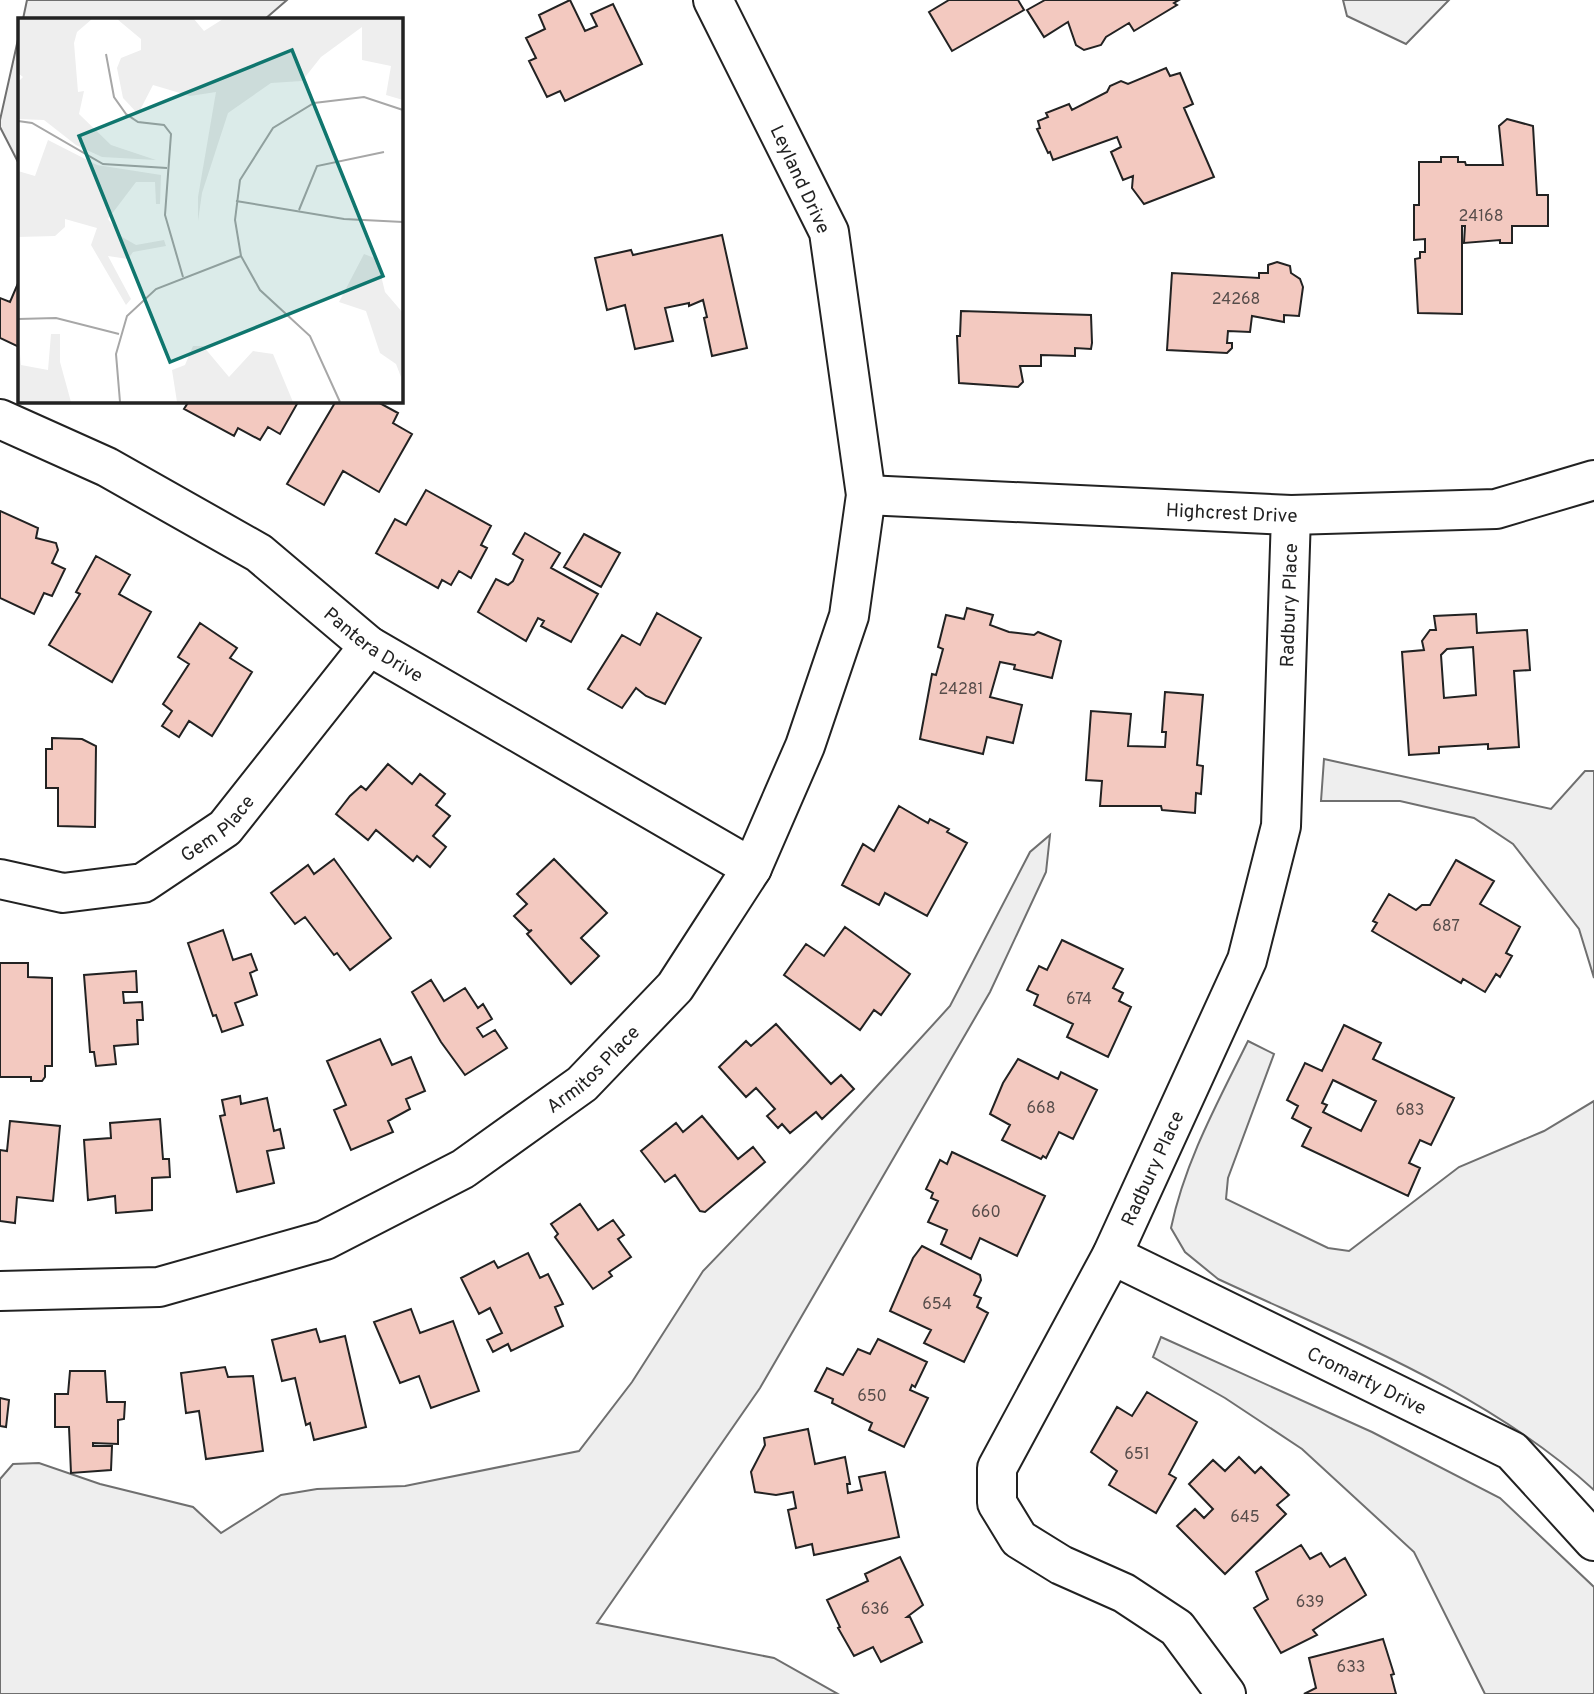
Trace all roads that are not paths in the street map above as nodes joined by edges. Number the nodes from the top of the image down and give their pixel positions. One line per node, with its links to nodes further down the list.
1 (713, 0): 4 (street, Leyland Drive)
2 (0, 419): 6 (street, Pantera Drive)
3 (1594, 480): 5 (street, Highcrest Drive)
4 (866, 495): 5 (street, Highcrest Drive); 7 (street, Armitos Place)
5 (1291, 516): 9 (street, Radbury Place)
6 (369, 646): 7 (street, Pantera Drive); 8 (street, Gem Place)
7 (752, 868): 10 (street, Armitos Place)
8 (0, 879)
9 (1112, 1255): 11 (street, Cromarty Drive); 12 (street, Radbury Place)
10 (0, 1291)
11 (1594, 1541)
12 (1226, 1694)

